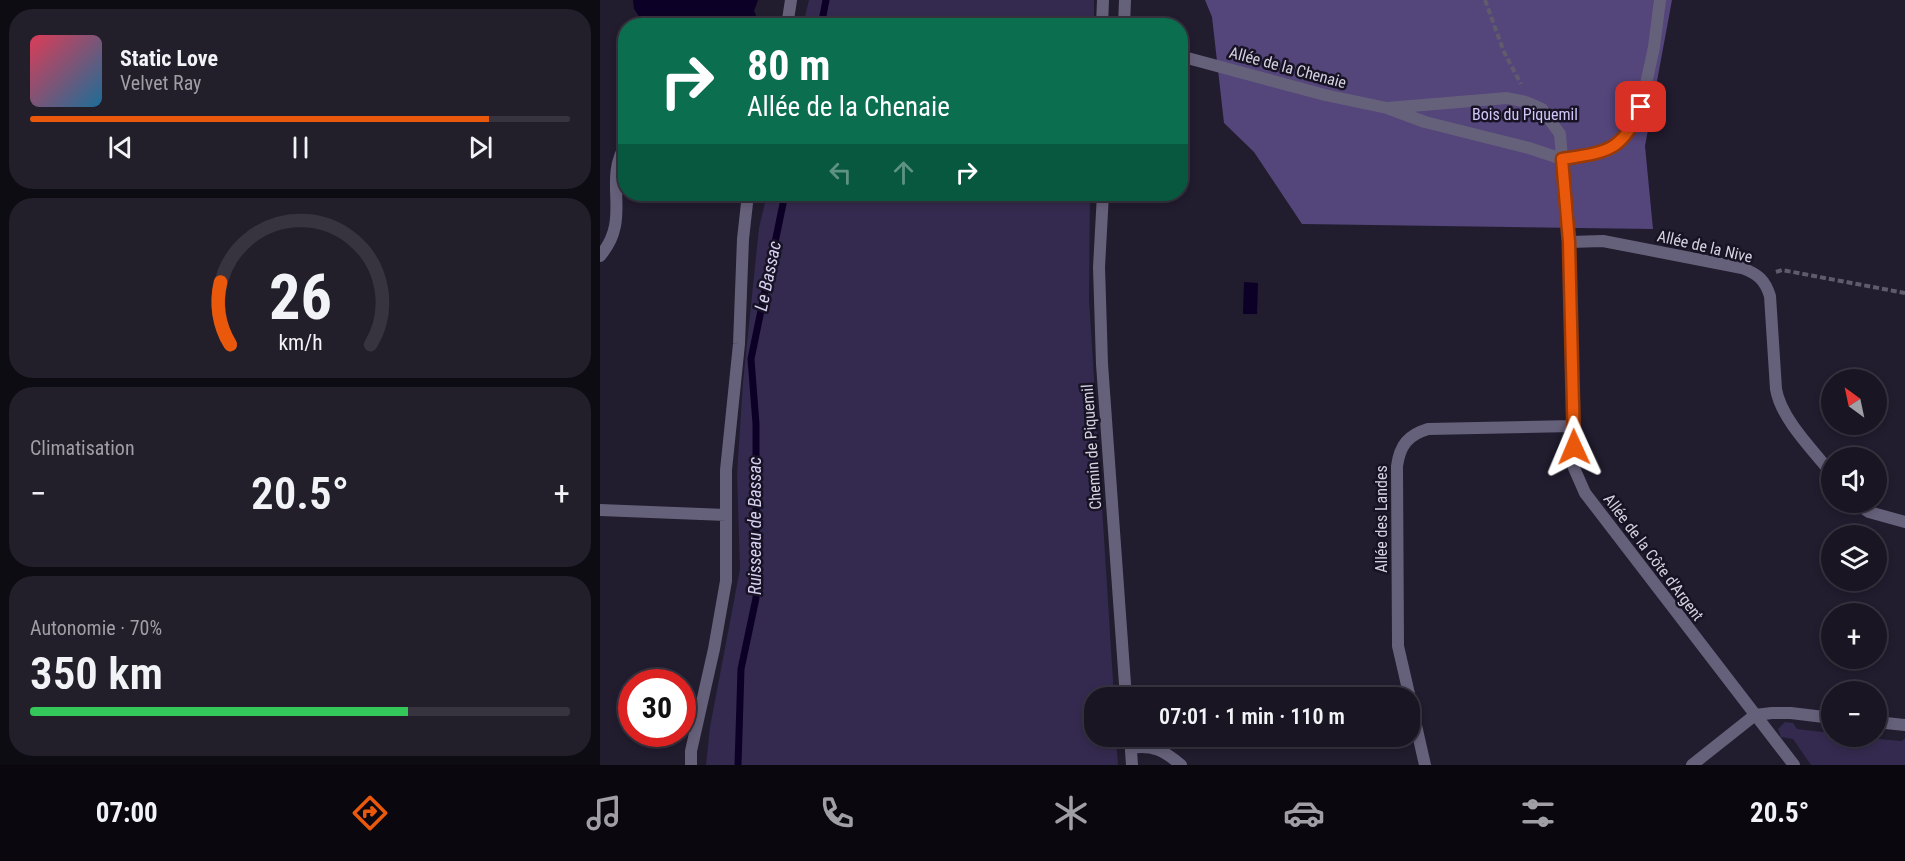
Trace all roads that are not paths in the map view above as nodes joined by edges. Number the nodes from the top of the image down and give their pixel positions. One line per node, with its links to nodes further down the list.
1 (791, 0): 5 (street)
2 (1103, 0): 6 (street)
3 (1125, 0): 7 (street)
4 (1660, 0): 10 (street, Allée de la Chenaie)
5 (789, 18)
6 (1102, 18)
7 (1124, 18)
8 (1188, 58): 9 (street, Allée de la Chenaie)
9 (1387, 108): 10 (street, Allée de la Chenaie); 10 (street, Allée de la Chenaie)
10 (1562, 159): 16 (street, Allée de la Côte d'Argent)
11 (618, 162): 12 (street)
12 (618, 194)
13 (618, 194): 17 (street)
14 (747, 201): 22 (street)
15 (1103, 201): 24 (street, Chemin de Piquemil)
16 (1569, 242): 18 (street, Allée de la Côte d'Argent); 19 (street, Allée de la Nive)
17 (600, 256)
18 (1574, 426): 25 (street, Allée des Landes); 26 (street, Allée de la Côte d'Argent)
19 (1821, 460)
20 (600, 510): 22 (street)
21 (1873, 513): 23 (street)
22 (726, 515): 33 (street)
23 (1905, 522)
24 (1125, 687)
25 (1407, 687)
26 (1755, 715): 27 (street); 37 (street); 38 (street, Allée de la Côte d'Argent)
27 (1821, 716)
28 (1904, 721): 29 (street)
29 (1887, 722)
30 (1420, 743): 36 (street, Allée des Landes)
31 (1130, 747): 34 (street)
32 (1151, 747): 35 (street)
33 (691, 765)
34 (1132, 765)
35 (1181, 765)
36 (1425, 765)
37 (1692, 765)
38 (1794, 765)

